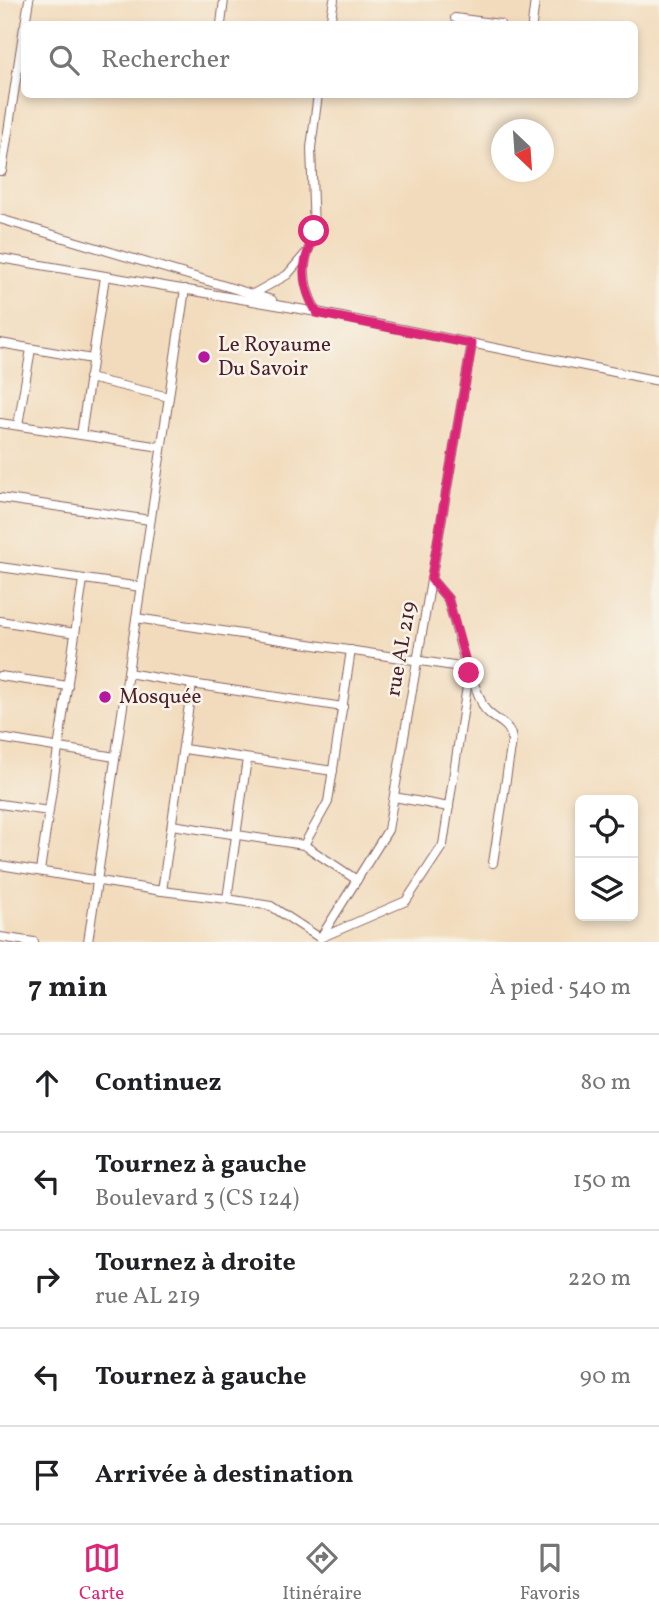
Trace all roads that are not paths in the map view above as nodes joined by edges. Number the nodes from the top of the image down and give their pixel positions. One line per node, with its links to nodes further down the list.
1 (29, 0): 6 (street)
2 (224, 0): 7 (street)
3 (334, 0): 8 (street)
4 (535, 0): 10 (street)
5 (455, 18): 9 (street)
6 (26, 21)
7 (221, 21)
8 (330, 21)
9 (478, 21)
10 (532, 21)
11 (21, 51): 13 (street)
12 (317, 98): 15 (street)
13 (0, 171)
14 (0, 219): 19 (street)
15 (309, 248): 19 (street); 22 (street)
16 (0, 258): 17 (street)
17 (105, 277): 18 (street); 26 (street)
18 (185, 289): 20 (street); 29 (street)
19 (253, 294): 20 (street); 21 (street)
20 (242, 299): 21 (street)
21 (304, 310): 22 (street)
22 (317, 313): 24 (street)
23 (0, 343): 25 (street)
24 (472, 344): 28 (street); 37 (street, rue AL 219)
25 (31, 349): 26 (street); 31 (street)
26 (92, 359): 27 (street)
27 (89, 378): 29 (street); 32 (street)
28 (659, 381)
29 (169, 397): 33 (street)
30 (0, 423): 31 (street)
31 (18, 425): 32 (street)
32 (81, 435): 33 (street)
33 (161, 447): 35 (street)
34 (0, 498): 35 (street)
35 (150, 520): 39 (street)
36 (0, 567): 38 (street)
37 (431, 579): 44 (street, rue AL 219); 45 (street)
38 (83, 580): 39 (street); 42 (street)
39 (141, 587): 40 (street)
40 (136, 618): 43 (street); 46 (street)
41 (0, 621): 42 (street)
42 (75, 633): 49 (street)
43 (351, 650): 44 (street); 50 (street)
44 (417, 660): 45 (street); 57 (street, rue AL 219)
45 (468, 671): 59 (street); 64 (street)
46 (128, 673): 48 (street); 54 (street)
47 (0, 676): 49 (street)
48 (192, 684): 50 (street); 53 (street)
49 (68, 686): 52 (street)
50 (343, 707): 56 (street)
51 (0, 738): 52 (street)
52 (59, 747): 54 (street); 60 (street)
53 (184, 749): 55 (street); 61 (street)
54 (115, 757): 68 (street)
55 (247, 759): 56 (street); 62 (street)
56 (333, 771): 63 (street)
57 (394, 797): 59 (street); 67 (street, rue AL 219)
58 (0, 804): 60 (street)
59 (449, 807): 72 (street)
60 (49, 811): 66 (street)
61 (172, 825): 62 (street); 69 (street)
62 (237, 835): 63 (street); 70 (street)
63 (304, 845): 67 (street)
64 (493, 863)
65 (0, 865): 66 (street)
66 (40, 871): 68 (street)
67 (356, 880): 72 (street, rue AL 219)
68 (97, 881): 69 (street); 75 (street)
69 (162, 891): 70 (street)
70 (226, 899): 72 (street)
71 (0, 937): 73 (street)
72 (319, 940)
73 (28, 942): 74 (street)
74 (34, 942)
75 (88, 942)

